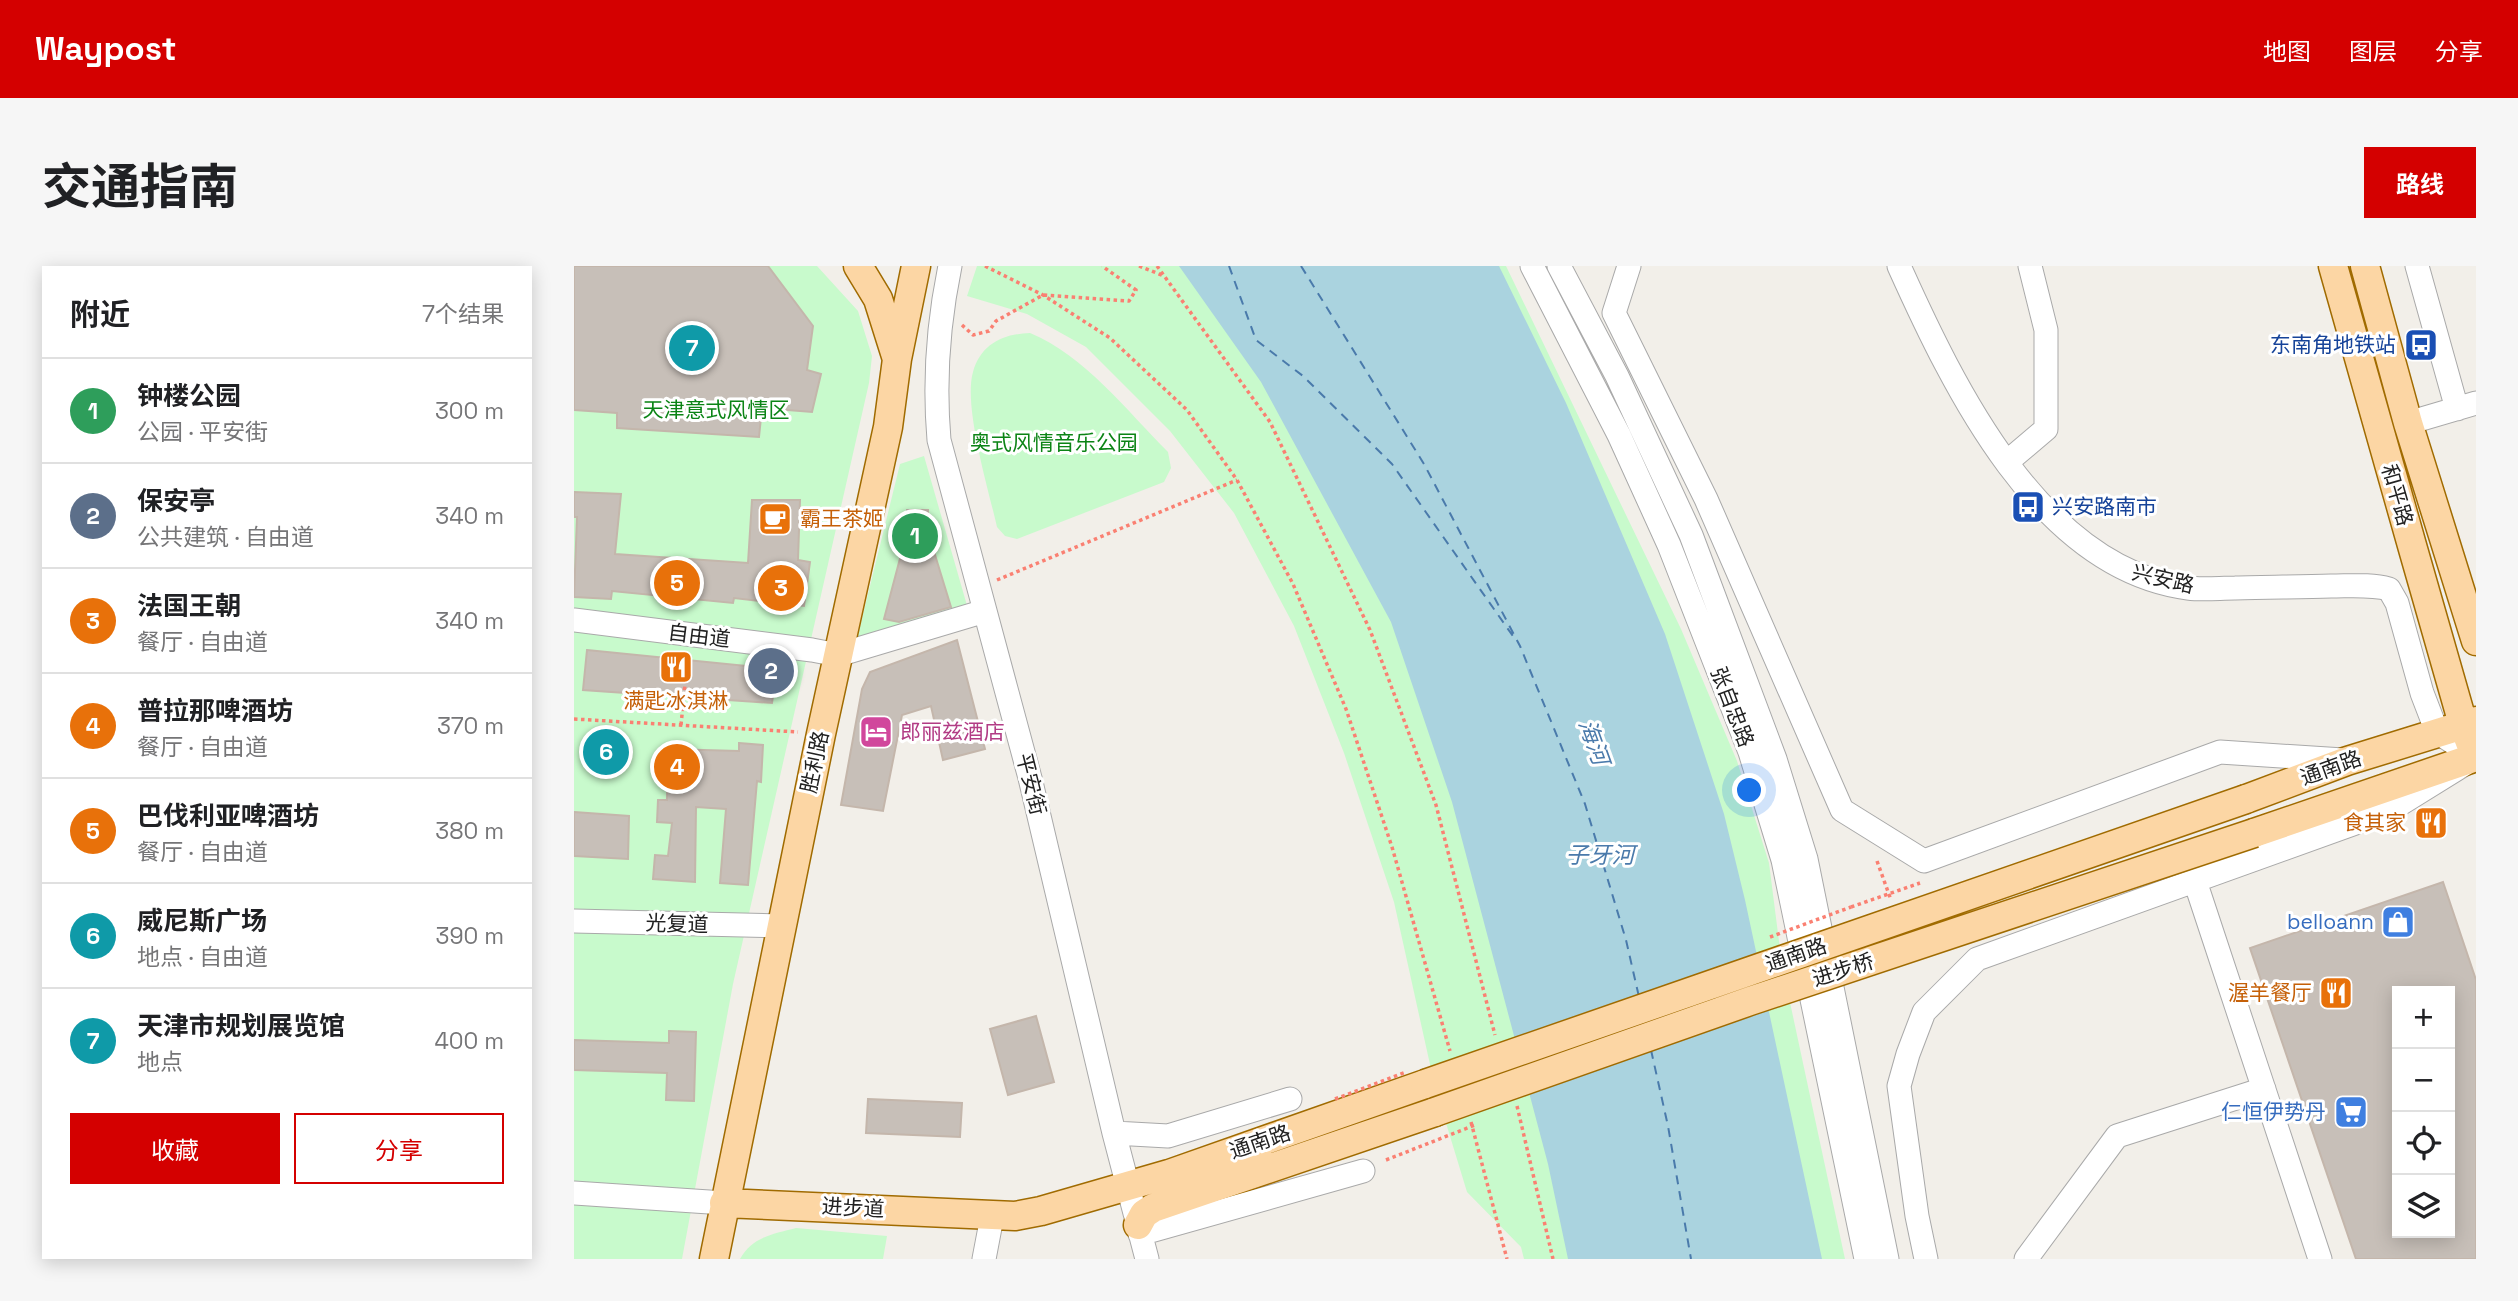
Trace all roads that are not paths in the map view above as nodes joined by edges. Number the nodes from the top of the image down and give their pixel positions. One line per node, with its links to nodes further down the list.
1 (858, 266): 12 (main road)
2 (916, 266): 12 (main road, 胜利路)
3 (950, 266): 16 (street, 平安街)
4 (1559, 266): 41 (street, 张自忠路)
5 (1629, 266): 22 (street)
6 (1899, 266): 15 (street, 兴安路)
7 (2030, 266): 15 (street)
8 (2333, 266): 20 (main road, 和平路)
9 (2365, 266): 14 (main road, 和平路)
10 (2417, 266): 13 (street)
11 (1539, 268): 40 (street, 张自忠路)
12 (897, 359): 19 (main road, 胜利路)
13 (2467, 406): 14 (street)
14 (2409, 423): 18 (main road, 和平路)
15 (2007, 462): 20 (street, 兴安路)
16 (985, 611): 19 (street, 自由道); 30 (street, 平安街)
17 (574, 620): 19 (street, 自由道)
18 (2476, 640)
19 (838, 655): 26 (main road, 胜利路)
20 (2459, 726): 21 (main road, 和平路); 22 (main road, 通南路)
21 (2476, 757): 23 (main road, 通南路); 24 (street)
22 (2347, 761): 32 (main road, 通南路, bridge)
23 (2254, 833): 29 (main road, 进步桥, bridge)
24 (2196, 881): 27 (street); 42 (street)
25 (574, 921): 26 (street, 光复道)
26 (781, 926): 34 (main road, 胜利路)
27 (2264, 1089): 43 (street); 44 (street)
28 (1290, 1099): 30 (street)
29 (1435, 1112): 36 (main road, 通南路)
30 (1114, 1133): 32 (street, 平安街)
31 (1363, 1171): 36 (street)
32 (1128, 1187): 35 (main road, 进步道); 36 (street, 平安街)
33 (574, 1193): 34 (street, 进步道)
34 (724, 1203): 35 (main road, 进步道); 37 (main road, 胜利路)
35 (992, 1217): 38 (street)
36 (1139, 1230): 39 (street, 平安街)
37 (714, 1259)
38 (984, 1259)
39 (1147, 1259)
40 (1866, 1259)
41 (1887, 1259)
42 (1926, 1259)
43 (2026, 1259)
44 (2320, 1259)

